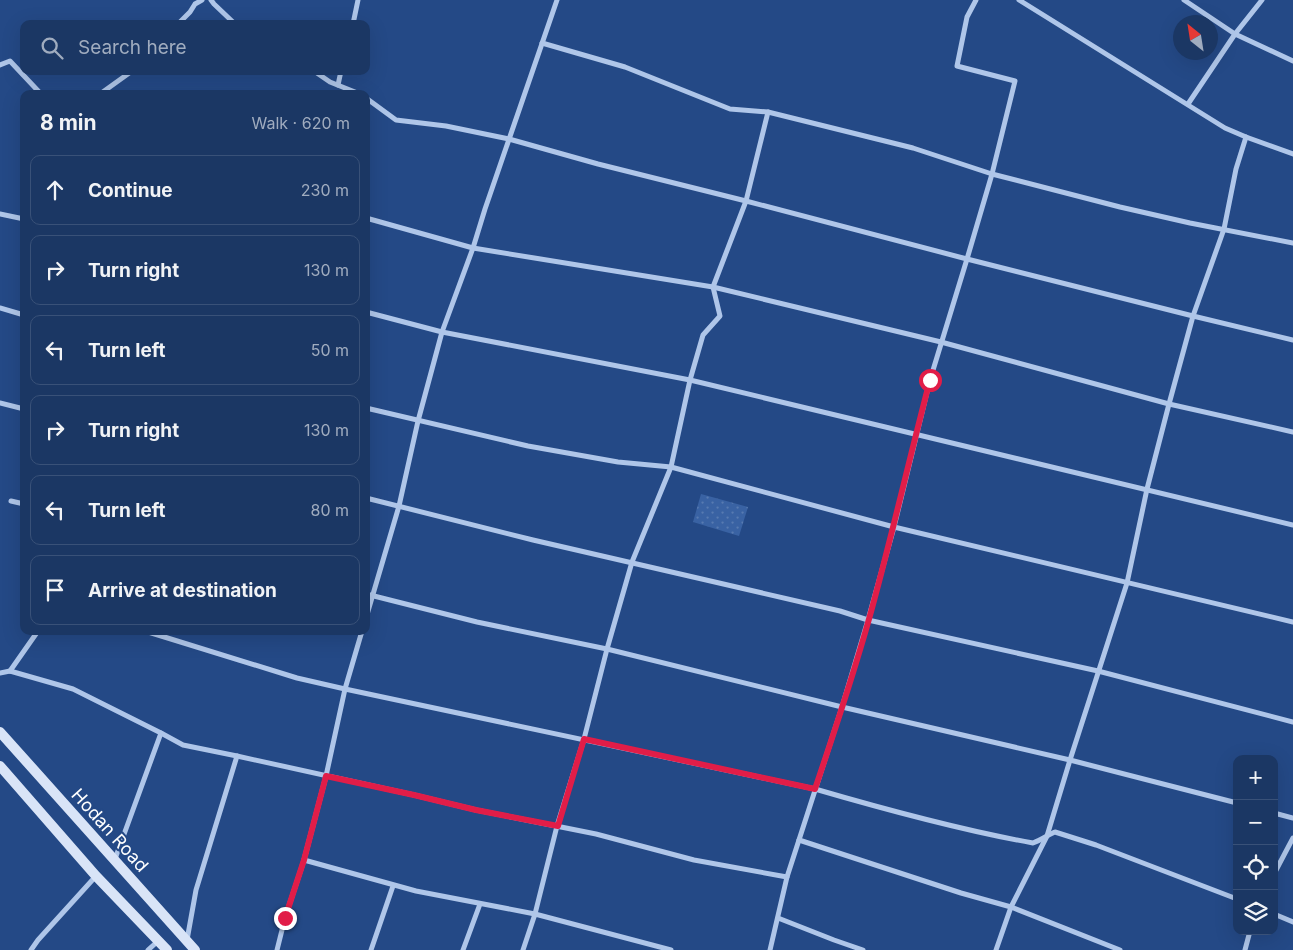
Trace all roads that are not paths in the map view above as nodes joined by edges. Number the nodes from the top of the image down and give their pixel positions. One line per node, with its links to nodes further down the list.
1 (202, 0): 9 (street)
2 (211, 0): 10 (street)
3 (358, 0): 11 (street)
4 (558, 0): 13 (street)
5 (976, 0): 31 (street)
6 (1019, 0): 26 (street)
7 (1184, 0): 12 (street)
8 (1262, 0): 12 (street)
9 (182, 20)
10 (231, 20)
11 (353, 20)
12 (1235, 34): 14 (street); 26 (street)
13 (542, 43): 27 (street); 29 (street)
14 (1293, 61)
15 (0, 65): 16 (street)
16 (20, 72)
17 (23, 75): 22 (street)
18 (126, 75): 23 (street)
19 (320, 75): 21 (street)
20 (340, 75): 21 (street)
21 (338, 85): 24 (street)
22 (37, 90)
23 (106, 90)
24 (350, 90)
25 (370, 101): 29 (street)
26 (1188, 104): 28 (street)
27 (768, 112): 31 (street); 32 (street)
28 (1246, 137): 30 (street); 36 (street)
29 (509, 139): 32 (street); 38 (street)
30 (1293, 154)
31 (992, 174): 36 (street); 39 (street)
32 (746, 201): 39 (street); 40 (street)
33 (0, 214): 34 (street)
34 (20, 218)
35 (370, 219): 38 (street)
36 (1224, 229): 37 (street); 44 (street)
37 (1293, 243)
38 (474, 248): 40 (street); 45 (street)
39 (967, 259): 44 (street); 47 (street)
40 (714, 287): 47 (street); 48 (street)
41 (0, 308): 42 (street)
42 (20, 313)
43 (370, 313): 45 (street)
44 (1193, 316): 46 (street); 50 (street)
45 (442, 332): 48 (street); 53 (street)
46 (1293, 340)
47 (941, 342): 50 (street); 55 (street)
48 (690, 380): 55 (street); 56 (street)
49 (0, 403): 51 (street)
50 (1170, 404): 54 (street); 57 (street)
51 (20, 408)
52 (370, 409): 53 (street)
53 (418, 421): 56 (street); 61 (street)
54 (1293, 432)
55 (916, 434): 57 (street); 63 (street)
56 (670, 467): 63 (street); 64 (street)
57 (1147, 489): 62 (street); 65 (street)
58 (370, 499): 61 (street)
59 (11, 501): 60 (street)
60 (20, 503)
61 (399, 506): 64 (street); 67 (street)
62 (1293, 524)
63 (894, 527): 65 (street); 69 (street)
64 (632, 562): 69 (street); 74 (street)
65 (1127, 583): 70 (street); 76 (street)
66 (370, 595): 67 (street)
67 (373, 596): 68 (street); 74 (street)
68 (370, 605)
69 (868, 620): 76 (street); 79 (street)
70 (1293, 622)
71 (35, 635): 75 (street)
72 (157, 635): 78 (street)
73 (361, 635): 78 (street)
74 (607, 649): 79 (street); 83 (street)
75 (10, 671): 77 (street); 82 (street)
76 (1098, 671): 80 (street); 85 (street)
77 (0, 673)
78 (345, 689): 83 (street); 87 (street)
79 (842, 707): 85 (street); 88 (street)
80 (1293, 722)
81 (0, 732): 96 (main road, Hodan Road)
82 (161, 733): 84 (street); 96 (street)
83 (584, 739): 88 (street); 92 (street)
84 (237, 756): 87 (street); 110 (street)
85 (1070, 760): 89 (street); 93 (street)
86 (0, 766): 99 (main road)
87 (326, 776): 92 (street); 97 (street)
88 (815, 789): 93 (street); 95 (street)
89 (1233, 802)
90 (1278, 814): 91 (street)
91 (1293, 818)
92 (558, 826): 100 (street); 105 (street)
93 (1047, 836): 102 (street); 104 (street)
94 (1293, 838): 98 (street)
95 (799, 840): 100 (street); 104 (street)
96 (114, 860): 110 (main road, Hodan Road)
97 (304, 860): 101 (street); 116 (street)
98 (1278, 866)
99 (96, 876): 111 (main road); 112 (street)
100 (787, 877): 107 (street)
101 (393, 886): 103 (street); 117 (street)
102 (1233, 897)
103 (480, 904): 105 (street); 118 (street)
104 (1011, 908): 123 (street); 124 (street)
105 (535, 914): 119 (street); 120 (street)
106 (1278, 916): 108 (street)
107 (778, 918): 121 (street); 122 (street)
108 (1293, 922)
109 (1249, 935): 125 (street)
110 (186, 940): 115 (main road, Hodan Road)
111 (158, 941): 113 (street); 114 (main road)
112 (30, 950)
113 (148, 950)
114 (167, 950)
115 (195, 950)
116 (277, 950)
117 (371, 950)
118 (463, 950)
119 (523, 950)
120 (670, 950)
121 (770, 950)
122 (863, 950)
123 (996, 950)
124 (1120, 950)
125 (1245, 950)

